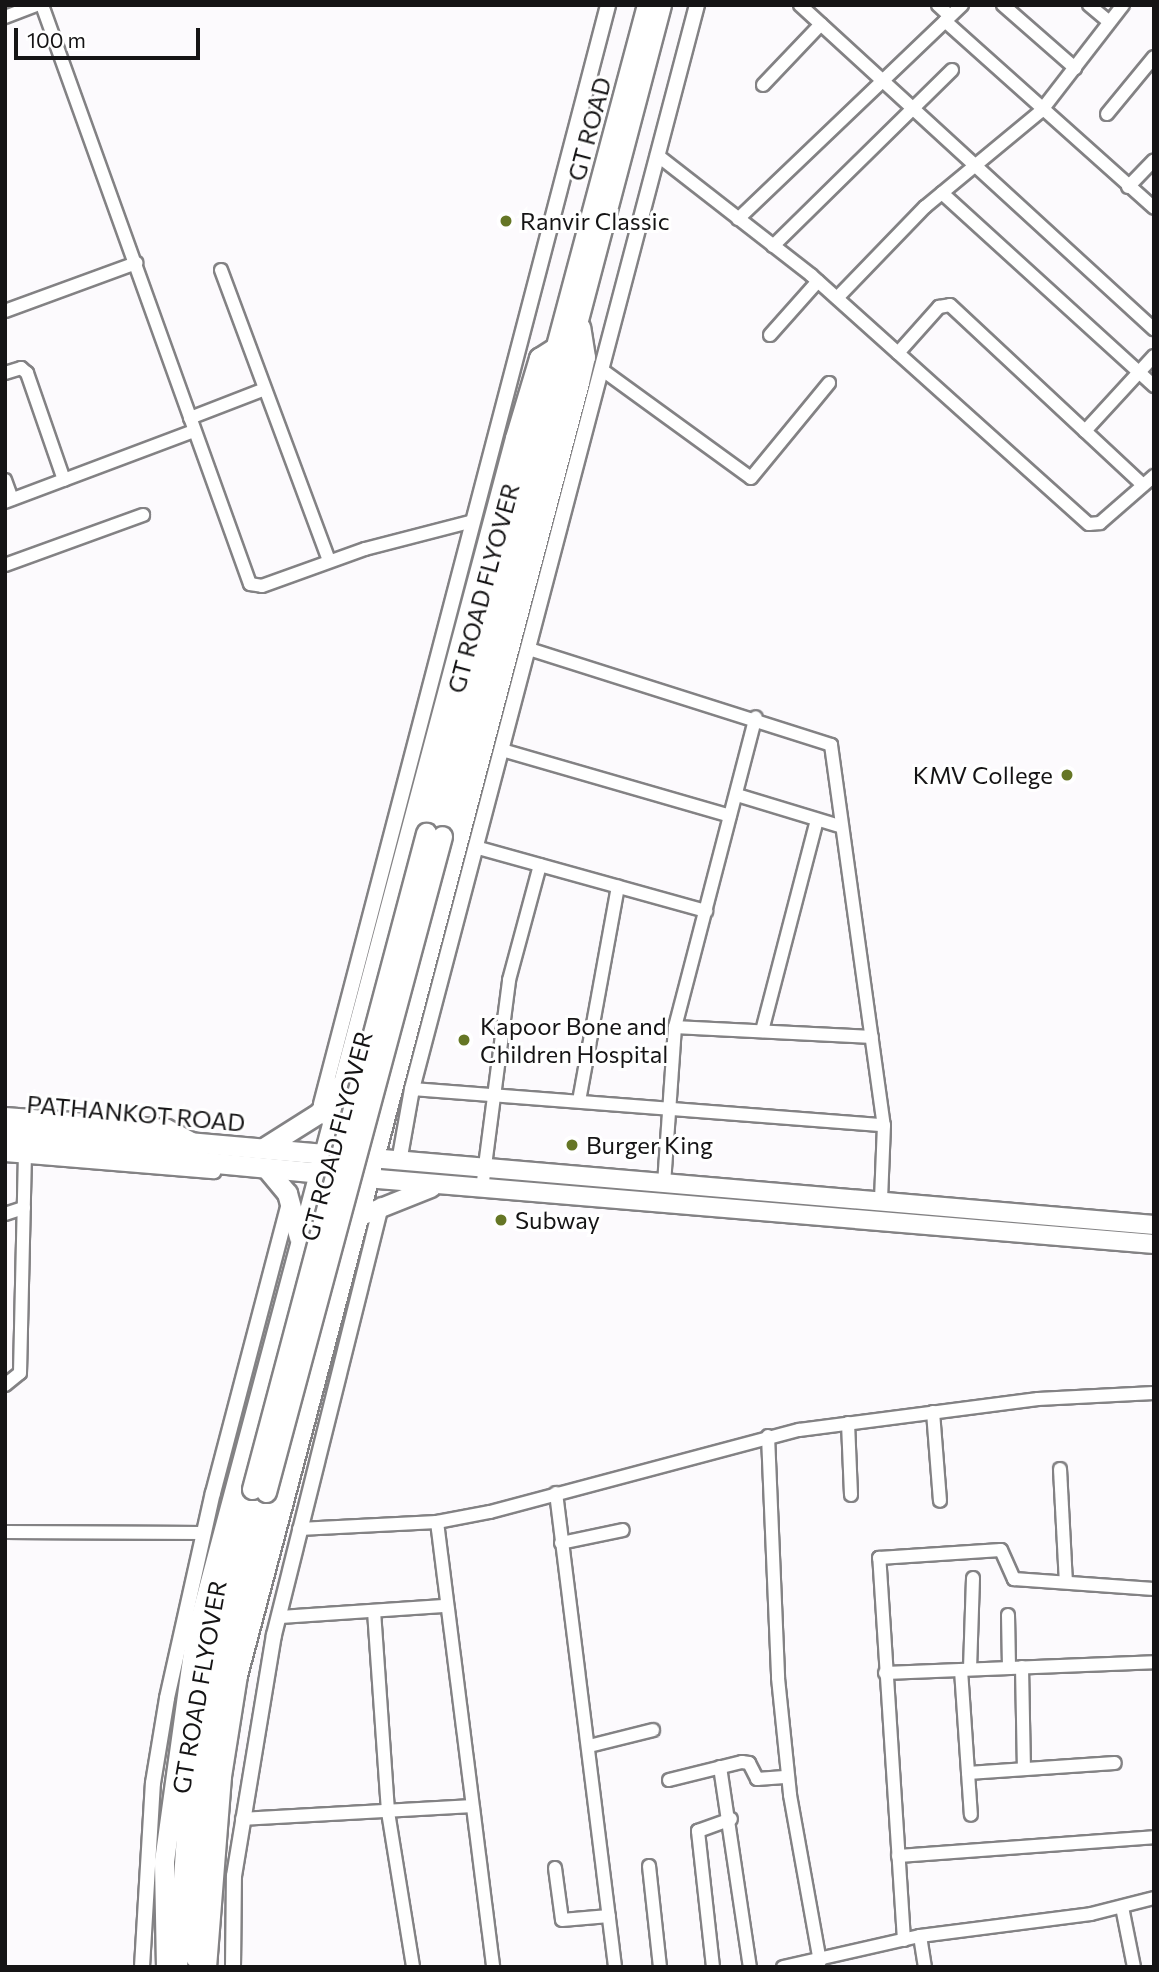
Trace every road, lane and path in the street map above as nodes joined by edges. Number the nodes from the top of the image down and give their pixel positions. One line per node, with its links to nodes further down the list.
1 (39, 5): 12 (street); 32 (street)
2 (608, 5): 58 (street)
3 (647, 5): 40 (highway, GT ROAD)
4 (661, 5): 37 (highway, GT ROAD)
5 (697, 5): 24 (street)
6 (800, 5): 15 (street)
7 (938, 5): 13 (street)
8 (962, 5): 13 (street)
9 (1003, 5): 17 (street)
10 (1089, 5): 14 (street)
11 (1123, 5): 14 (street)
12 (5, 17)
13 (947, 18): 19 (street); 22 (street)
14 (1109, 22): 17 (street)
15 (821, 24): 19 (street); 20 (street)
16 (1154, 57): 23 (street)
17 (1075, 68): 22 (street)
18 (952, 69): 21 (street)
19 (883, 78): 21 (street); 30 (street)
20 (763, 85)
21 (911, 107): 26 (street); 31 (street)
22 (1041, 111): 26 (street); 27 (street)
23 (1107, 114)
24 (657, 155): 30 (street); 43 (street)
25 (1154, 160): 27 (street)
26 (974, 167): 28 (street); 38 (street)
27 (1128, 187): 29 (street)
28 (942, 193): 35 (street); 44 (street)
29 (1154, 208)
30 (738, 219): 31 (street)
31 (773, 246): 34 (street)
32 (136, 263): 36 (street); 49 (street)
33 (221, 270): 48 (street)
34 (818, 281): 35 (street); 39 (street)
35 (837, 298): 41 (street)
36 (5, 311)
37 (580, 327): 68 (highway, GT ROAD FLYOVER); 93 (highway)
38 (1154, 329)
39 (770, 335)
40 (556, 347): 68 (highway, GT ROAD FLYOVER); 76 (highway)
41 (898, 353): 50 (street); 55 (street)
42 (1154, 356): 44 (street)
43 (601, 369): 46 (street); 61 (street)
44 (1139, 372): 47 (street); 50 (street)
45 (5, 373): 54 (street)
46 (829, 383)
47 (1154, 386)
48 (265, 389): 49 (street); 59 (street)
49 (190, 418): 51 (street)
50 (1085, 431): 55 (street)
51 (194, 432): 54 (street); 59 (street)
52 (1154, 476): 55 (street)
53 (5, 480): 56 (street)
54 (64, 480): 56 (street)
55 (1143, 485)
56 (9, 500)
57 (143, 515): 60 (street)
58 (472, 521): 59 (street); 81 (street)
59 (329, 561)
60 (5, 565)
61 (529, 649): 62 (street); 63 (street)
62 (755, 717): 64 (street); 67 (street)
63 (502, 750): 65 (street); 69 (street)
64 (737, 795): 65 (street); 66 (street)
65 (730, 816): 72 (street)
66 (817, 820): 67 (street); 74 (street)
67 (839, 826): 75 (street)
68 (434, 835): 117 (highway, GT ROAD FLYOVER, bridge)
69 (475, 847): 70 (street); 77 (street)
70 (540, 865): 71 (street); 78 (street)
71 (618, 887): 72 (street); 79 (street)
72 (706, 911): 73 (street)
73 (675, 1027): 74 (street); 80 (street)
74 (762, 1031): 75 (street)
75 (872, 1037): 83 (street)
76 (347, 1072): 81 (highway); 91 (highway)
77 (412, 1089): 78 (street); 90 (street)
78 (498, 1095): 79 (street); 94 (street)
79 (579, 1101): 80 (street)
80 (666, 1108): 83 (street); 97 (street)
81 (319, 1113): 87 (highway)
82 (5, 1114): 86 (street)
83 (884, 1125): 101 (street)
84 (5, 1126): 86 (highway, PATHANKOT ROAD)
85 (5, 1143): 92 (highway)
86 (199, 1143): 87 (highway, PATHANKOT ROAD)
87 (262, 1149): 91 (highway, PATHANKOT ROAD)
88 (5, 1155): 89 (street)
89 (25, 1157): 92 (street); 104 (street)
90 (399, 1163): 93 (main road); 94 (main road)
91 (322, 1164): 92 (highway); 93 (highway); 109 (highway)
92 (266, 1168): 100 (highway)
93 (369, 1168): 96 (main road); 107 (highway)
94 (486, 1168): 95 (main road); 98 (street)
95 (636, 1181): 97 (main road); 102 (main road)
96 (441, 1184): 98 (main road); 103 (main road)
97 (664, 1184): 99 (main road)
98 (482, 1189): 102 (main road)
99 (755, 1191): 101 (main road); 105 (main road)
100 (290, 1199): 109 (highway); 125 (street)
101 (881, 1201): 108 (main road)
102 (634, 1202): 105 (main road)
103 (381, 1205): 107 (main road); 122 (street)
104 (24, 1208): 106 (street); 111 (street)
105 (753, 1212): 110 (main road)
106 (5, 1214)
107 (356, 1217): 166 (highway)
108 (1154, 1225)
109 (300, 1241): 163 (highway)
110 (1154, 1244)
111 (5, 1385)
112 (1154, 1393): 113 (street)
113 (933, 1412): 114 (street); 120 (street)
114 (848, 1423): 115 (street); 119 (street)
115 (768, 1436): 118 (street); 145 (street)
116 (1060, 1469): 128 (street)
117 (259, 1491): 164 (highway, GT ROAD FLYOVER); 165 (highway, GT ROAD FLYOVER)
118 (556, 1493): 121 (street); 126 (street)
119 (851, 1495)
120 (940, 1501)
121 (437, 1522): 122 (street); 130 (street)
122 (299, 1529): 133 (street)
123 (623, 1530): 126 (street)
124 (5, 1532): 125 (street)
125 (204, 1533): 162 (street)
126 (561, 1543): 140 (street)
127 (973, 1578): 137 (street)
128 (1066, 1582): 129 (street); 138 (street)
129 (1154, 1589)
130 (445, 1605): 131 (street); 147 (street)
131 (374, 1611): 133 (street); 148 (street)
132 (1008, 1615): 136 (street)
133 (278, 1617): 150 (street)
134 (1154, 1662): 135 (street)
135 (1022, 1667): 136 (street); 143 (street)
136 (1009, 1668): 137 (street)
137 (966, 1670): 138 (street); 144 (street)
138 (885, 1673): 153 (street)
139 (653, 1730): 140 (street)
140 (589, 1746): 158 (street)
141 (1115, 1763): 143 (street)
142 (720, 1767): 145 (street); 146 (street); 151 (street)
143 (1024, 1769): 144 (street)
144 (968, 1773): 149 (street)
145 (788, 1777): 161 (street)
146 (669, 1780)
147 (472, 1807): 148 (street); 169 (street)
148 (388, 1812): 150 (street); 168 (street)
149 (971, 1815)
150 (242, 1819): 167 (street)
151 (731, 1819): 172 (street); 173 (street)
152 (1154, 1837): 153 (street)
153 (898, 1857): 160 (street)
154 (649, 1866): 171 (street)
155 (555, 1868): 158 (street)
156 (1154, 1898): 157 (street)
157 (1122, 1907): 159 (street); 176 (street)
158 (609, 1916): 170 (street)
159 (920, 1936): 160 (street); 175 (street)
160 (904, 1940): 161 (street)
161 (825, 1962): 174 (street)
162 (142, 1967)
163 (166, 1967)
164 (177, 1967)
165 (196, 1967)
166 (206, 1967)
167 (233, 1967)
168 (413, 1967)
169 (493, 1967)
170 (615, 1967)
171 (660, 1967)
172 (713, 1967)
173 (750, 1967)
174 (783, 1967)
175 (925, 1967)
176 (1134, 1967)

